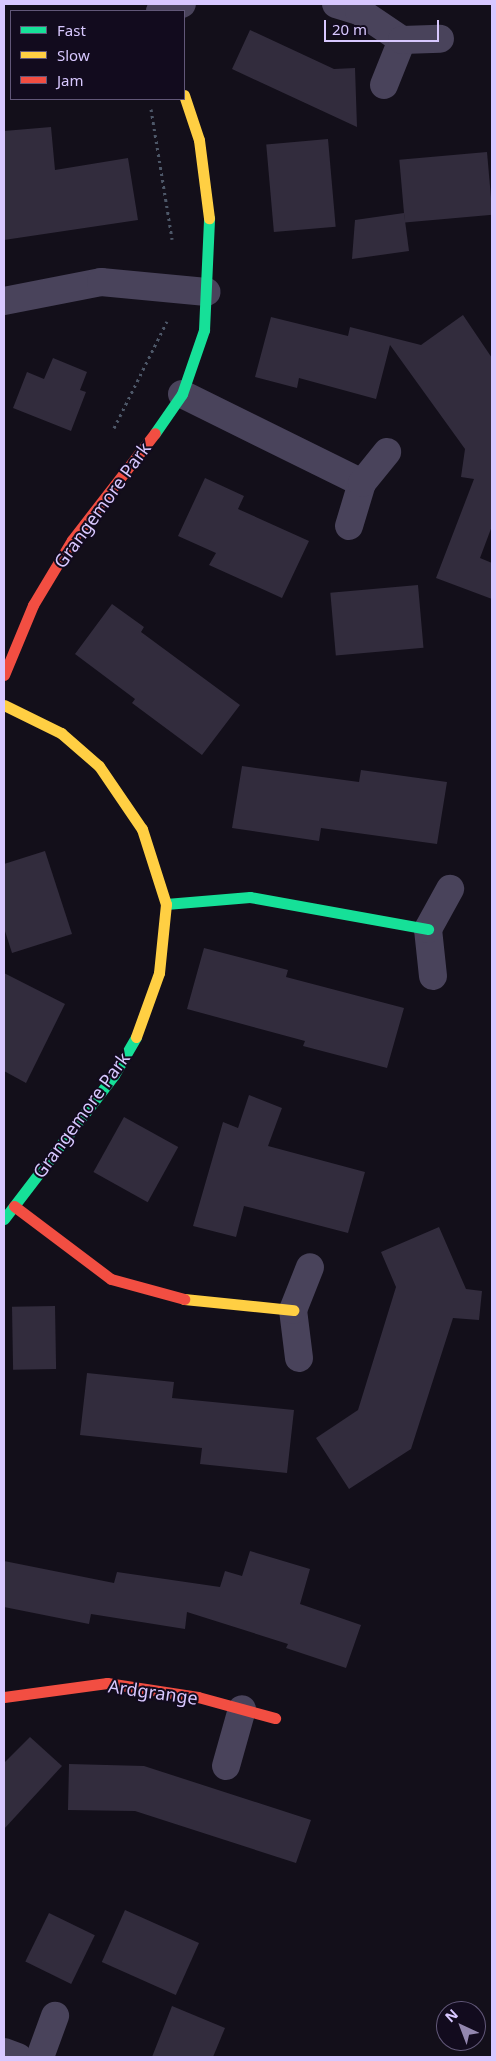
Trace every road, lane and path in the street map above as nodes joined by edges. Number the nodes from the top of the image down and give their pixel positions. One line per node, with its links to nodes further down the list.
1 (182, 4): 3 (street)
2 (336, 4): 5 (street)
3 (163, 10)
4 (440, 39): 5 (street)
5 (402, 40): 6 (street)
6 (384, 85)
7 (185, 98): 10 (street, Grangemore Park)
8 (149, 100): 9 (path)
9 (173, 289): 10 (street); 11 (street); 13 (path)
10 (207, 292): 12 (street, Grangemore Park)
11 (4, 301)
12 (182, 394): 15 (street); 17 (street, Grangemore Park)
13 (109, 437)
14 (387, 452): 15 (street)
15 (362, 483): 16 (street)
16 (350, 526)
17 (4, 675)
18 (4, 705): 20 (street, Grangemore Park)
19 (450, 889): 21 (street)
20 (166, 904): 21 (street); 23 (street, Grangemore Park)
21 (428, 929): 22 (street)
22 (433, 976)
23 (14, 1206): 24 (street, Grangemore Park); 26 (street)
24 (4, 1219)
25 (310, 1267): 26 (street)
26 (293, 1310): 27 (street)
27 (299, 1358)
28 (4, 1697): 29 (street, Ardgrange)
29 (242, 1710): 30 (street, Ardgrange); 31 (street)
30 (275, 1718)
31 (226, 1766)
32 (55, 2016): 35 (street)
33 (4, 2052): 34 (street)
34 (18, 2057)
35 (40, 2057)

